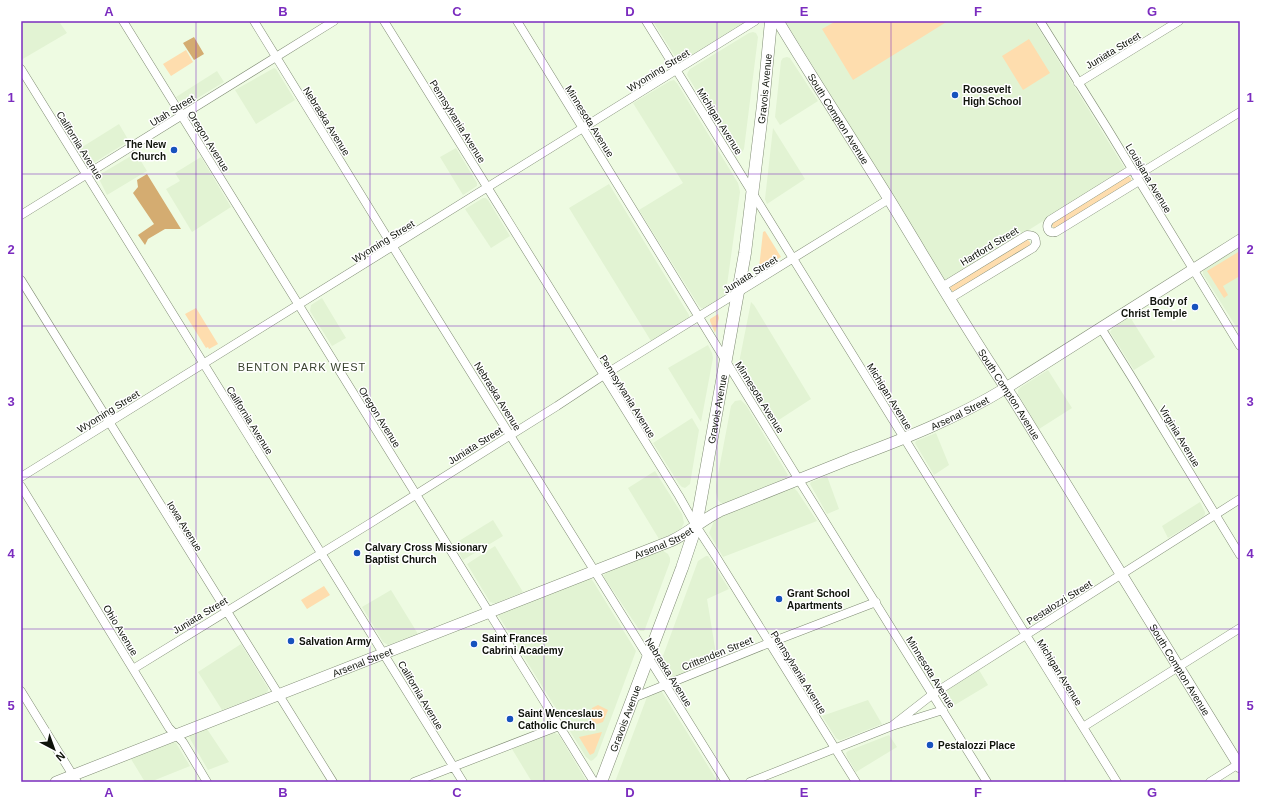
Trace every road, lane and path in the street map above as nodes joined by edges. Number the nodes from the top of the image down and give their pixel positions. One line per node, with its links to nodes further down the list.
1 (123, 21): 17 (street, Oregon Avenue)
2 (254, 21): 12 (street, Nebraska Avenue)
3 (334, 21): 12 (street, Utah Street)
4 (384, 21): 21 (street, Pennsylvania Avenue)
5 (517, 21): 18 (street, Minnesota Avenue)
6 (646, 21): 14 (street, Michigan Avenue)
7 (756, 21): 14 (street, Wyoming Street)
8 (771, 21): 22 (main road, Gravois Avenue)
9 (778, 21): 23 (main road, South Compton Avenue)
10 (1040, 21): 15 (street, Louisiana Avenue)
11 (1179, 21): 15 (street, Juniata Street)
12 (276, 57): 17 (street, Utah Street); 26 (street, Nebraska Avenue)
13 (21, 69): 19 (street, California Avenue)
14 (676, 70): 18 (street, Wyoming Street); 22 (street, Michigan Avenue)
15 (1078, 83): 20 (street, Louisiana Avenue)
16 (1240, 112): 20 (street)
17 (181, 116): 19 (street, Utah Street); 33 (street, Oregon Avenue)
18 (583, 128): 21 (street, Wyoming Street); 34 (street, Minnesota Avenue)
19 (86, 175): 24 (street, Utah Street); 38 (street, California Avenue)
20 (1136, 175): 20 (street); 28 (street, Louisiana Avenue)
21 (487, 187): 26 (street, Wyoming Street); 39 (street, Pennsylvania Avenue)
22 (753, 194): 27 (street, Michigan Avenue); 31 (main road, Gravois Avenue)
23 (889, 199): 27 (street, Juniata Street); 30 (main road, South Compton Avenue)
24 (21, 216)
25 (1240, 240): 28 (main road, Arsenal Street)
26 (393, 246): 33 (street, Wyoming Street); 42 (street, Nebraska Avenue)
27 (793, 258): 31 (street, Juniata Street); 43 (street, Michigan Avenue)
28 (1193, 269): 35 (main road, Arsenal Street); 36 (street, Louisiana Avenue)
29 (21, 280): 41 (street, Iowa Avenue)
30 (942, 287): 32 (main road, South Compton Avenue); 32 (street, Hartford Street)
31 (739, 292): 34 (street, Juniata Street); 37 (main road, Gravois Avenue)
32 (949, 299): 40 (main road, South Compton Avenue)
33 (298, 305): 38 (street, Wyoming Street); 47 (street, Oregon Avenue)
34 (699, 317): 37 (street, Minnesota Avenue); 39 (street, Juniata Street)
35 (1101, 328): 40 (main road, Arsenal Street); 49 (street, Virginia Avenue)
36 (1240, 346)
37 (726, 361): 45 (street, Minnesota Avenue); 50 (main road, Gravois Avenue)
38 (203, 364): 41 (street, Wyoming Street); 51 (street, California Avenue)
39 (604, 375): 42 (street, Juniata Street); 50 (street, Pennsylvania Avenue)
40 (1006, 388): 43 (main road, Arsenal Street); 54 (main road, South Compton Avenue)
41 (109, 422): 44 (street, Wyoming Street); 56 (street, Iowa Avenue)
42 (511, 435): 47 (street, Juniata Street); 53 (street, Nebraska Avenue)
43 (904, 439): 45 (main road, Arsenal Street); 59 (street, Michigan Avenue)
44 (21, 477)
45 (799, 480): 50 (main road, Arsenal Street); 55 (street, Minnesota Avenue)
46 (21, 486): 64 (street, Ohio Avenue)
47 (416, 494): 51 (street, Juniata Street); 57 (street, Oregon Avenue)
48 (1240, 499): 49 (street, Pestalozzi Street)
49 (1215, 514): 52 (street, Virginia Avenue); 54 (street, Pestalozzi Street)
50 (696, 526): 53 (main road, Arsenal Street); 60 (street, Pennsylvania Avenue); 62 (main road, Gravois Avenue)
51 (321, 553): 56 (street, Juniata Street); 61 (street, California Avenue)
52 (1240, 555)
53 (595, 570): 57 (main road, Arsenal Street); 62 (street, Nebraska Avenue)
54 (1121, 575): 59 (street, Pestalozzi Street); 63 (main road, South Compton Avenue)
55 (876, 602): 60 (street, Crittenden Street); 67 (street, Minnesota Avenue)
56 (227, 611): 64 (street, Juniata Street); 68 (street, Iowa Avenue)
57 (489, 612): 61 (main road, Arsenal Street); 71 (street, Oregon Avenue)
58 (1240, 628): 63 (street)
59 (1025, 635): 67 (street, Pestalozzi Street); 73 (street, Michigan Avenue)
60 (769, 643): 65 (street, Crittenden Street); 75 (street, Pennsylvania Avenue)
61 (384, 653): 68 (main road, Arsenal Street); 77 (street, California Avenue)
62 (648, 658): 65 (street, Nebraska Avenue); 69 (main road, Gravois Avenue)
63 (1178, 667): 73 (street); 76 (main road, South Compton Avenue)
64 (133, 669): 74 (street, Ohio Avenue)
65 (665, 685): 69 (street, Crittenden Street); 86 (street, Nebraska Avenue)
66 (21, 691): 78 (street)
67 (933, 694): 70 (street, Minnesota Avenue); 72 (street, Pestalozzi Street)
68 (279, 695): 74 (main road, Arsenal Street); 81 (street, Iowa Avenue)
69 (633, 698): 85 (main road, Gravois Avenue)
70 (943, 710): 72 (street, Pestalozzi Street); 89 (street, Minnesota Avenue)
71 (559, 726): 77 (street); 84 (street, Oregon Avenue)
72 (892, 726): 75 (street, Pestalozzi Street)
73 (1083, 727): 90 (street, Michigan Avenue)
74 (176, 735): 78 (main road, Arsenal Street); 80 (street, Ohio Avenue)
75 (835, 748): 87 (street, Pestalozzi Street); 88 (street, Pennsylvania Avenue)
76 (1240, 765): 91 (street)
77 (453, 767): 82 (street); 83 (street, California Avenue)
78 (75, 779): 79 (main road, Arsenal Street)
79 (56, 782)
80 (207, 782)
81 (333, 782)
82 (414, 782)
83 (463, 782)
84 (594, 782)
85 (601, 782)
86 (726, 782)
87 (750, 782)
88 (856, 782)
89 (987, 782)
90 (1117, 782)
91 (1210, 782)

